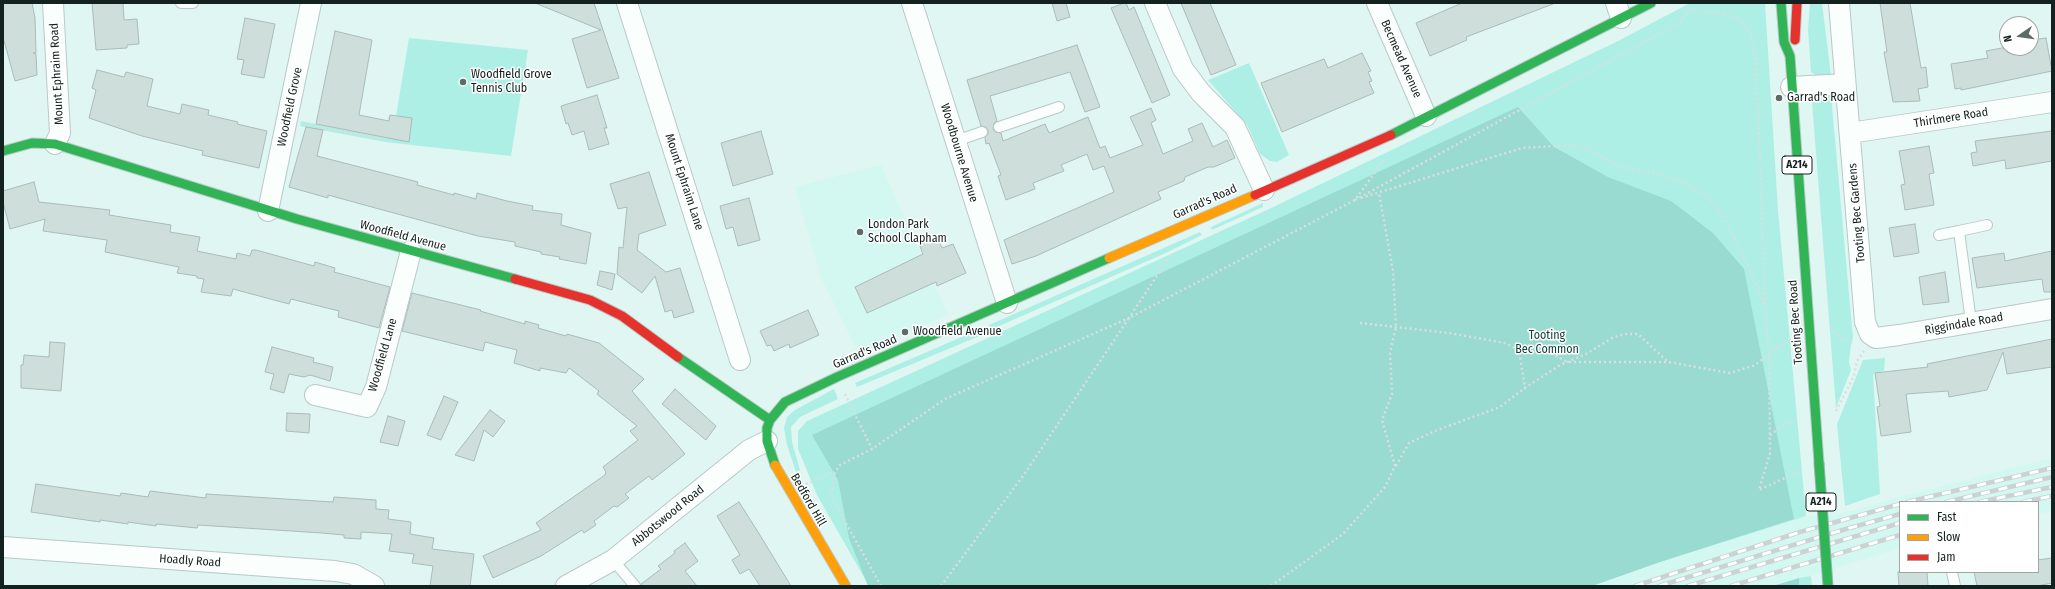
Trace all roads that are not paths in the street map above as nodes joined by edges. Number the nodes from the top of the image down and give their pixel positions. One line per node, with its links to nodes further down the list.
1 (53, 3): 24 (street, Mount Ephraim Road)
2 (181, 3): 3 (lane)
3 (193, 3)
4 (311, 3): 27 (street, Woodfield Grove)
5 (627, 3): 36 (street, Mount Ephraim Lane)
6 (912, 3): 23 (street, Woodbourne Avenue)
7 (1155, 3): 26 (street)
8 (1376, 3): 19 (street, Becmead Avenue)
9 (1651, 3): 13 (main road, Garrad's Road)
10 (1781, 3): 14 (main road, Tooting Bec Road / A214)
11 (1797, 3): 14 (main road, Tooting Bec Road / A214)
12 (1838, 3): 15 (street, Tooting Bec Gardens)
13 (1619, 11): 19 (main road, Garrad's Road)
14 (1790, 56): 16 (main road, Tooting Bec Road / A214)
15 (1845, 84): 16 (street); 22 (street, Tooting Bec Gardens)
16 (1791, 87): 47 (main road, Tooting Bec Road / A214, bridge)
17 (2052, 102): 22 (street, Thirlmere Road)
18 (1059, 107): 20 (lane)
19 (1426, 116): 26 (main road, Garrad's Road)
20 (999, 126)
21 (982, 132): 23 (lane)
22 (1850, 133): 35 (street, Tooting Bec Gardens)
23 (956, 141): 32 (street, Woodbourne Avenue)
24 (55, 144): 25 (main road, Woodfield Avenue); 27 (main road, Woodfield Avenue)
25 (3, 151)
26 (1264, 190): 32 (main road, Garrad's Road)
27 (268, 211): 31 (main road, Woodfield Avenue)
28 (1987, 225): 29 (lane)
29 (1959, 231): 30 (lane); 34 (lane)
30 (1939, 235)
31 (411, 251): 37 (street, Woodfield Lane); 38 (main road, Woodfield Avenue)
32 (1007, 303): 38 (main road, Garrad's Road)
33 (2052, 309): 34 (street, Riggindale Road)
34 (1971, 322): 35 (street, Riggindale Road)
35 (1867, 343)
36 (740, 360)
37 (315, 395)
38 (770, 420): 39 (main road, Bedford Hill)
39 (767, 441): 41 (street, Abbotswood Road); 46 (main road, Bedford Hill)
40 (3, 547): 43 (street, Hoadly Road)
41 (613, 560): 44 (street, Abbotswood Road); 45 (lane)
42 (1952, 573): 48 (lane)
43 (374, 586)
44 (566, 586)
45 (635, 586)
46 (846, 586)
47 (1828, 586)
48 (1955, 586)

